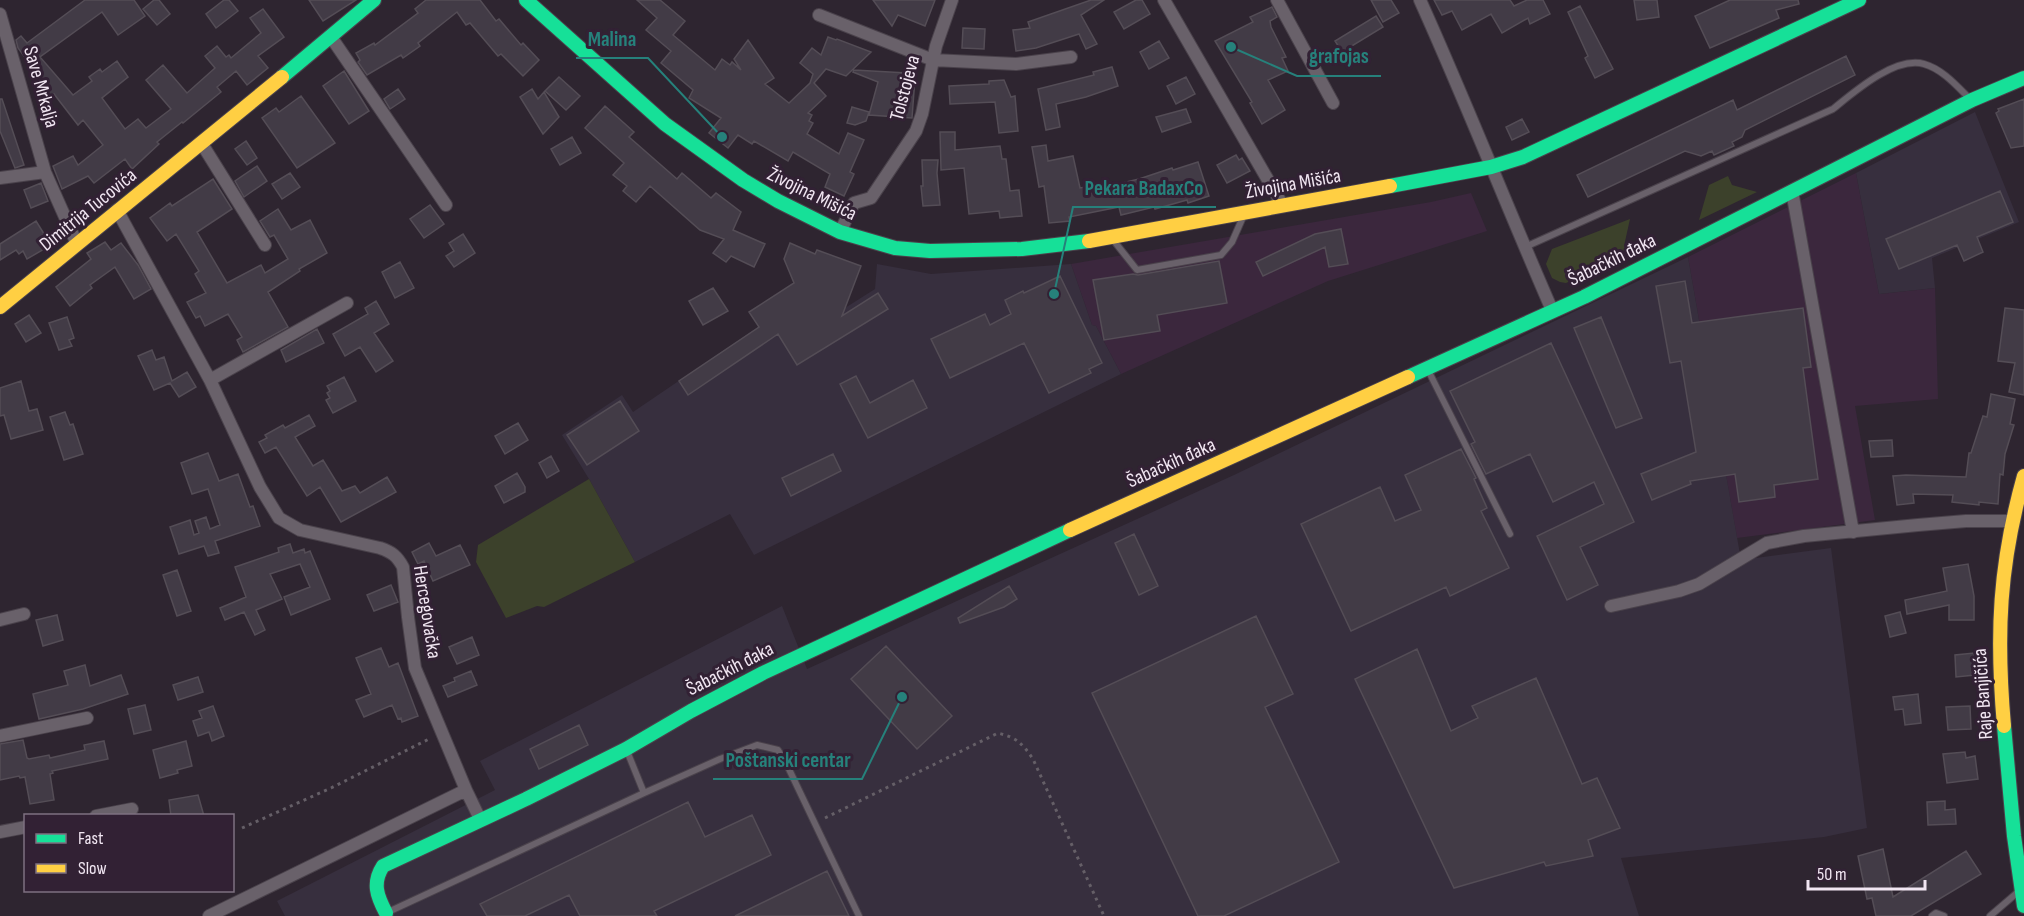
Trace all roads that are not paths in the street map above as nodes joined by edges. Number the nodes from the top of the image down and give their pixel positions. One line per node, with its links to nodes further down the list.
1 (374, 0): 10 (main road, Dimitrija Tucovića)
2 (526, 0): 25 (main road, Živojina Mišića)
3 (952, 0): 12 (street, Tolstojeva)
4 (1164, 0): 22 (street)
5 (1277, 0): 15 (street)
6 (1420, 0): 17 (street)
7 (1859, 0): 17 (main road, Živojina Mišića)
8 (0, 14): 18 (street, Save Mrkalja)
9 (819, 15): 12 (street)
10 (331, 37): 16 (main road, Dimitrija Tucovića); 21 (street)
11 (1071, 57): 12 (street)
12 (933, 60): 25 (street, Tolstojeva)
13 (2024, 78): 14 (main road, Šabačkih đaka)
14 (1972, 100): 20 (main road, Šabačkih đaka); 29 (lane)
15 (1334, 104)
16 (202, 144): 23 (main road, Dimitrija Tucovića); 28 (street)
17 (1491, 167): 22 (main road, Živojina Mišića); 29 (street)
18 (45, 172): 19 (street); 27 (street, Save Mrkalja)
19 (0, 178)
20 (1792, 191): 32 (main road, Šabačkih đaka); 37 (street)
21 (446, 205)
22 (1283, 206): 24 (main road, Živojina Mišića)
23 (117, 210): 27 (main road, Dimitrija Tucovića); 34 (street, Hercegovačka)
24 (1244, 213): 26 (main road, Živojina Mišića); 26 (lane)
25 (840, 232): 26 (main road, Živojina Mišića)
26 (1111, 238)
27 (77, 244): 31 (main road, Dimitrija Tucovića)
28 (265, 246)
29 (1525, 247): 32 (street)
30 (347, 303): 34 (street)
31 (0, 307)
32 (1552, 310): 33 (main road, Šabačkih đaka)
33 (1426, 367): 38 (lane); 44 (main road, Šabačkih đaka)
34 (210, 380): 45 (street, Hercegovačka)
35 (2023, 480): 36 (main road, Raje Banjičića)
36 (2012, 521): 37 (street); 52 (main road, Raje Banjičića)
37 (1853, 532): 39 (street)
38 (1510, 534)
39 (1611, 606)
40 (24, 614): 41 (street)
41 (0, 620)
42 (87, 718): 43 (street)
43 (0, 736)
44 (626, 749): 46 (lane); 49 (main road, Šabačkih đaka)
45 (466, 790): 49 (street, Hercegovačka); 55 (street)
46 (644, 793): 54 (lane); 56 (lane)
47 (132, 809): 48 (street)
48 (106, 814)
49 (480, 819): 54 (main road, Šabačkih đaka)
50 (24, 827): 51 (street)
51 (0, 832)
52 (2021, 890): 53 (main road, Raje Banjičića); 59 (lane)
53 (2024, 906)
54 (387, 914)
55 (209, 916)
56 (859, 916)
57 (1932, 916): 58 (lane)
58 (1944, 916)
59 (1990, 916)

